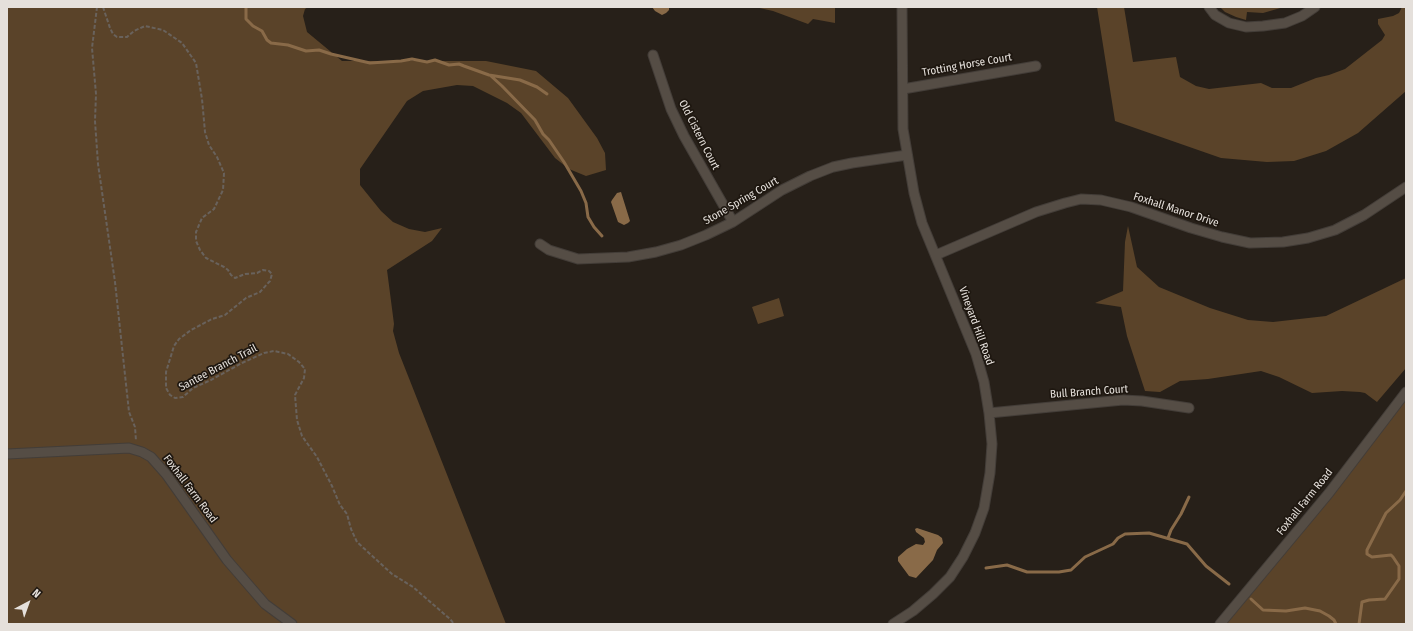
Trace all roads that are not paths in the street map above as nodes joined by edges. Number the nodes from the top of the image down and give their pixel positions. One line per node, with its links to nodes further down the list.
1 (902, 7): 6 (street, Vineyard Hill Road)
2 (1208, 7): 3 (street)
3 (1315, 7)
4 (653, 55): 9 (street, Old Cistern Court)
5 (1036, 66): 6 (street, Trotting Horse Court)
6 (903, 89): 7 (street, Vineyard Hill Road)
7 (907, 155): 9 (street, Stone Spring Court); 11 (street, Vineyard Hill Road)
8 (1406, 186): 11 (street, Foxhall Manor Drive)
9 (733, 222): 10 (street, Stone Spring Court)
10 (540, 244)
11 (936, 255): 14 (street, Vineyard Hill Road)
12 (1406, 392): 18 (street, Foxhall Farm Road)
13 (1189, 408): 14 (street, Bull Branch Court)
14 (989, 413): 17 (street, Vineyard Hill Road)
15 (7, 454): 16 (street, Foxhall Farm Road)
16 (292, 624)
17 (893, 624)
18 (1220, 624)

